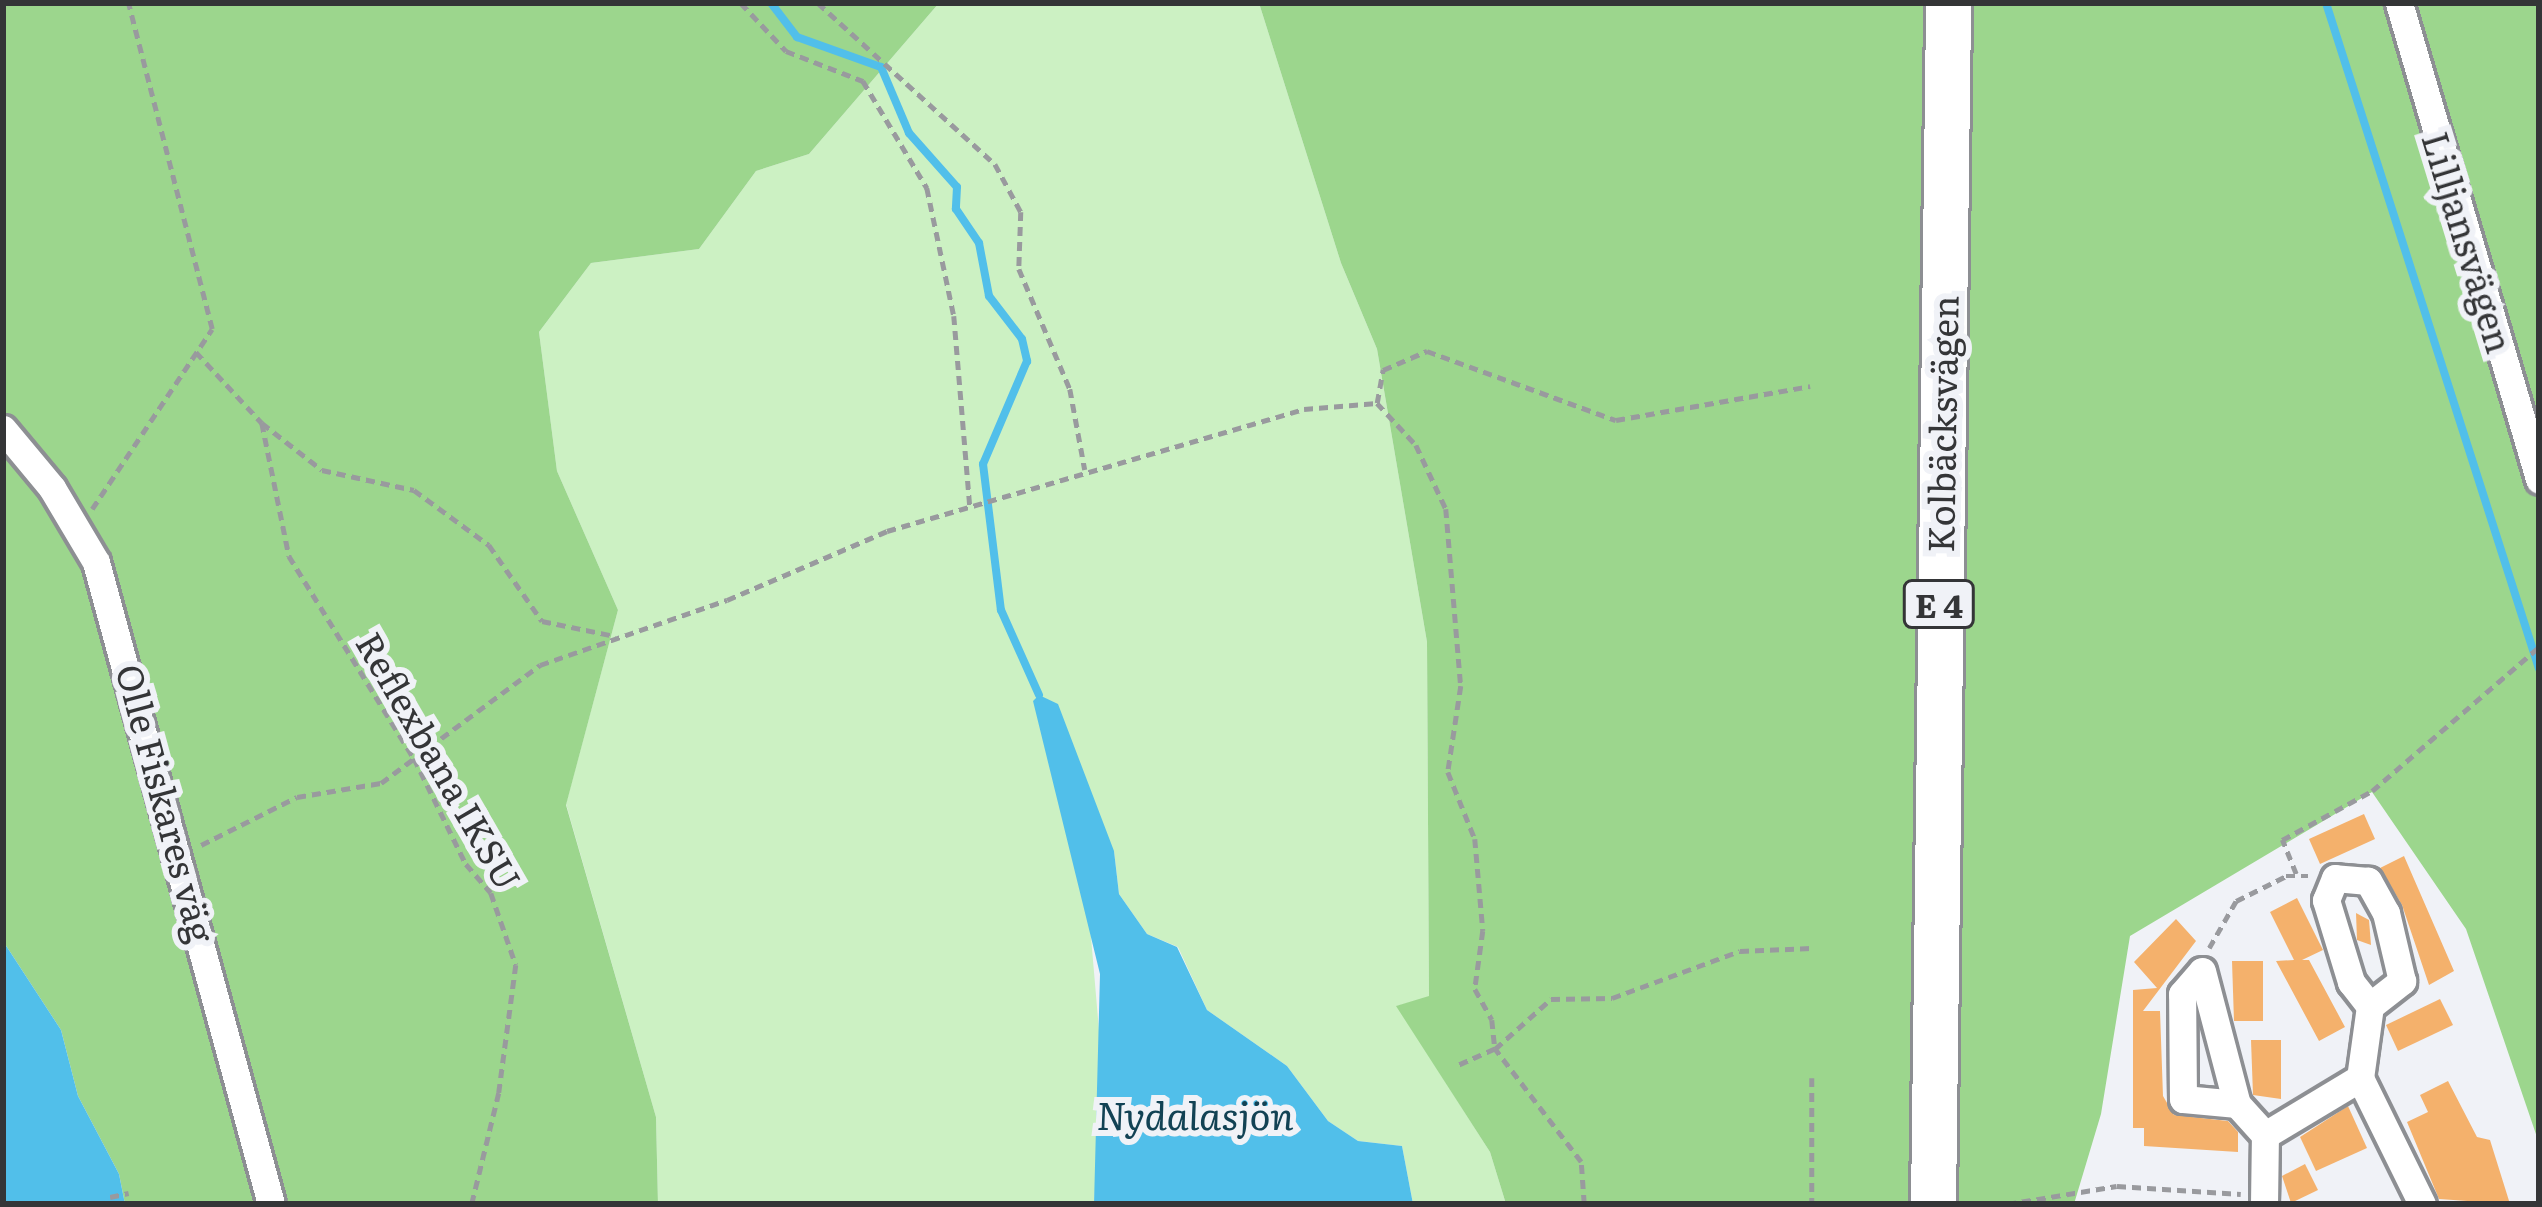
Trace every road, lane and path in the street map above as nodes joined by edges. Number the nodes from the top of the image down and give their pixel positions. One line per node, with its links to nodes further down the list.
1 (128, 3): 7 (path)
2 (741, 3): 14 (path)
3 (818, 3): 12 (path)
4 (1918, 3): 37 (highway, Kolbäcksvägen / E 4)
5 (1948, 3): 38 (highway, Kolbäcksvägen / E 4)
6 (2399, 3): 13 (street, Lilljansvägen)
7 (196, 352): 10 (path); 15 (path)
8 (1810, 386): 9 (path)
9 (1377, 403): 12 (path); 25 (path)
10 (262, 423): 16 (path); 18 (path, Reflexbana IKSU)
11 (3, 429): 15 (street, Olle Fiskares väg)
12 (1085, 472): 14 (path)
13 (2539, 480)
14 (970, 507): 16 (path)
15 (79, 529): 33 (street, Olle Fiskares väg)
16 (621, 637): 18 (path)
17 (2539, 647): 20 (path)
18 (414, 758): 19 (path); 34 (path, Reflexbana IKSU)
19 (186, 853)
20 (2296, 874): 21 (path); 23 (path)
21 (2326, 886): 24 (street); 24 (street)
22 (1811, 948): 25 (path)
23 (2202, 971): 29 (street); 29 (street)
24 (2370, 1006): 28 (street)
25 (1495, 1049): 26 (path); 35 (path)
26 (1459, 1065)
27 (1812, 1078): 36 (path)
28 (2360, 1078): 30 (street); 41 (street)
29 (2236, 1104): 30 (street)
30 (2266, 1135): 40 (street)
31 (129, 1193): 32 (path)
32 (110, 1197)
33 (271, 1204)
34 (472, 1204)
35 (1584, 1204)
36 (1812, 1204)
37 (1905, 1204)
38 (1933, 1204)
39 (2006, 1204): 40 (path)
40 (2260, 1204)
41 (2422, 1204)

